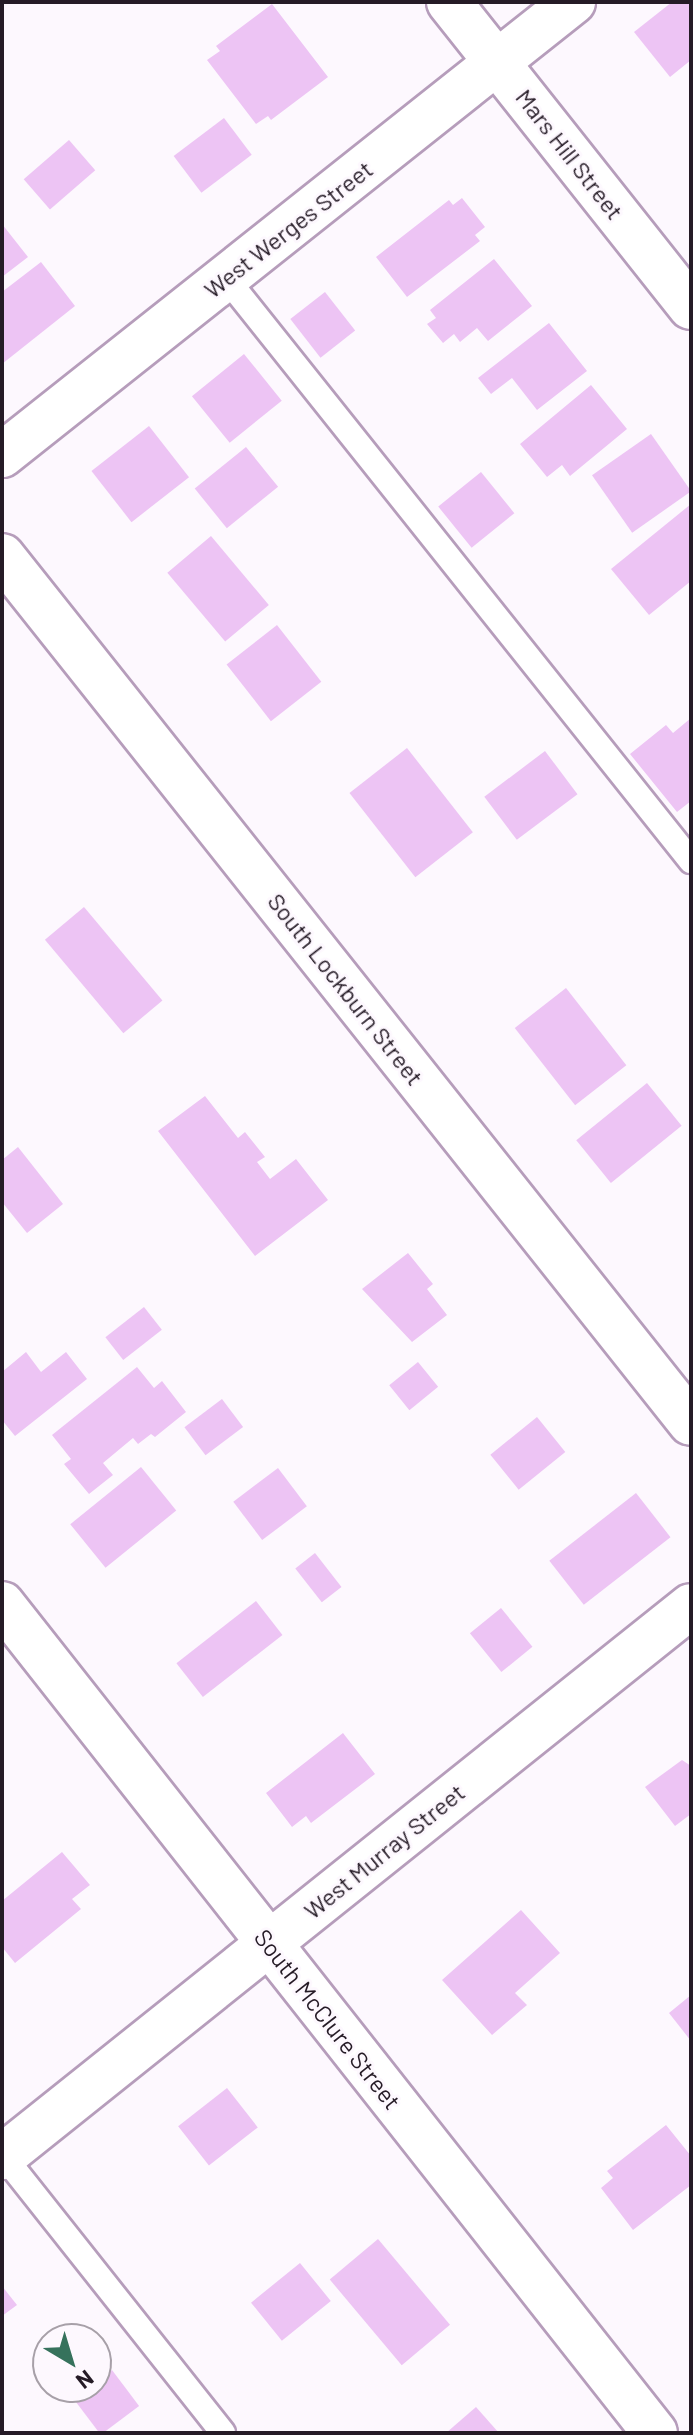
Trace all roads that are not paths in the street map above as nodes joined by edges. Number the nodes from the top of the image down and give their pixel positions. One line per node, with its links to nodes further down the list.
1 (449, 2): 3 (street, Mars Hill Street)
2 (573, 2): 3 (street, West Werges Street)
3 (497, 63): 4 (street, West Werges Street); 5 (street, Mars Hill Street)
4 (226, 278): 6 (street, West Werges Street); 8 (lane)
5 (691, 307)
6 (2, 455)
7 (2, 556): 9 (street, South Lockburn Street)
8 (691, 861)
9 (691, 1423)
10 (2, 1604): 12 (street, South McClure Street)
11 (691, 1606): 12 (street, West Murray Street)
12 (269, 1943): 13 (street, West Murray Street); 15 (street, South McClure Street)
13 (2, 2155): 14 (lane)
14 (223, 2433)
15 (655, 2433)

